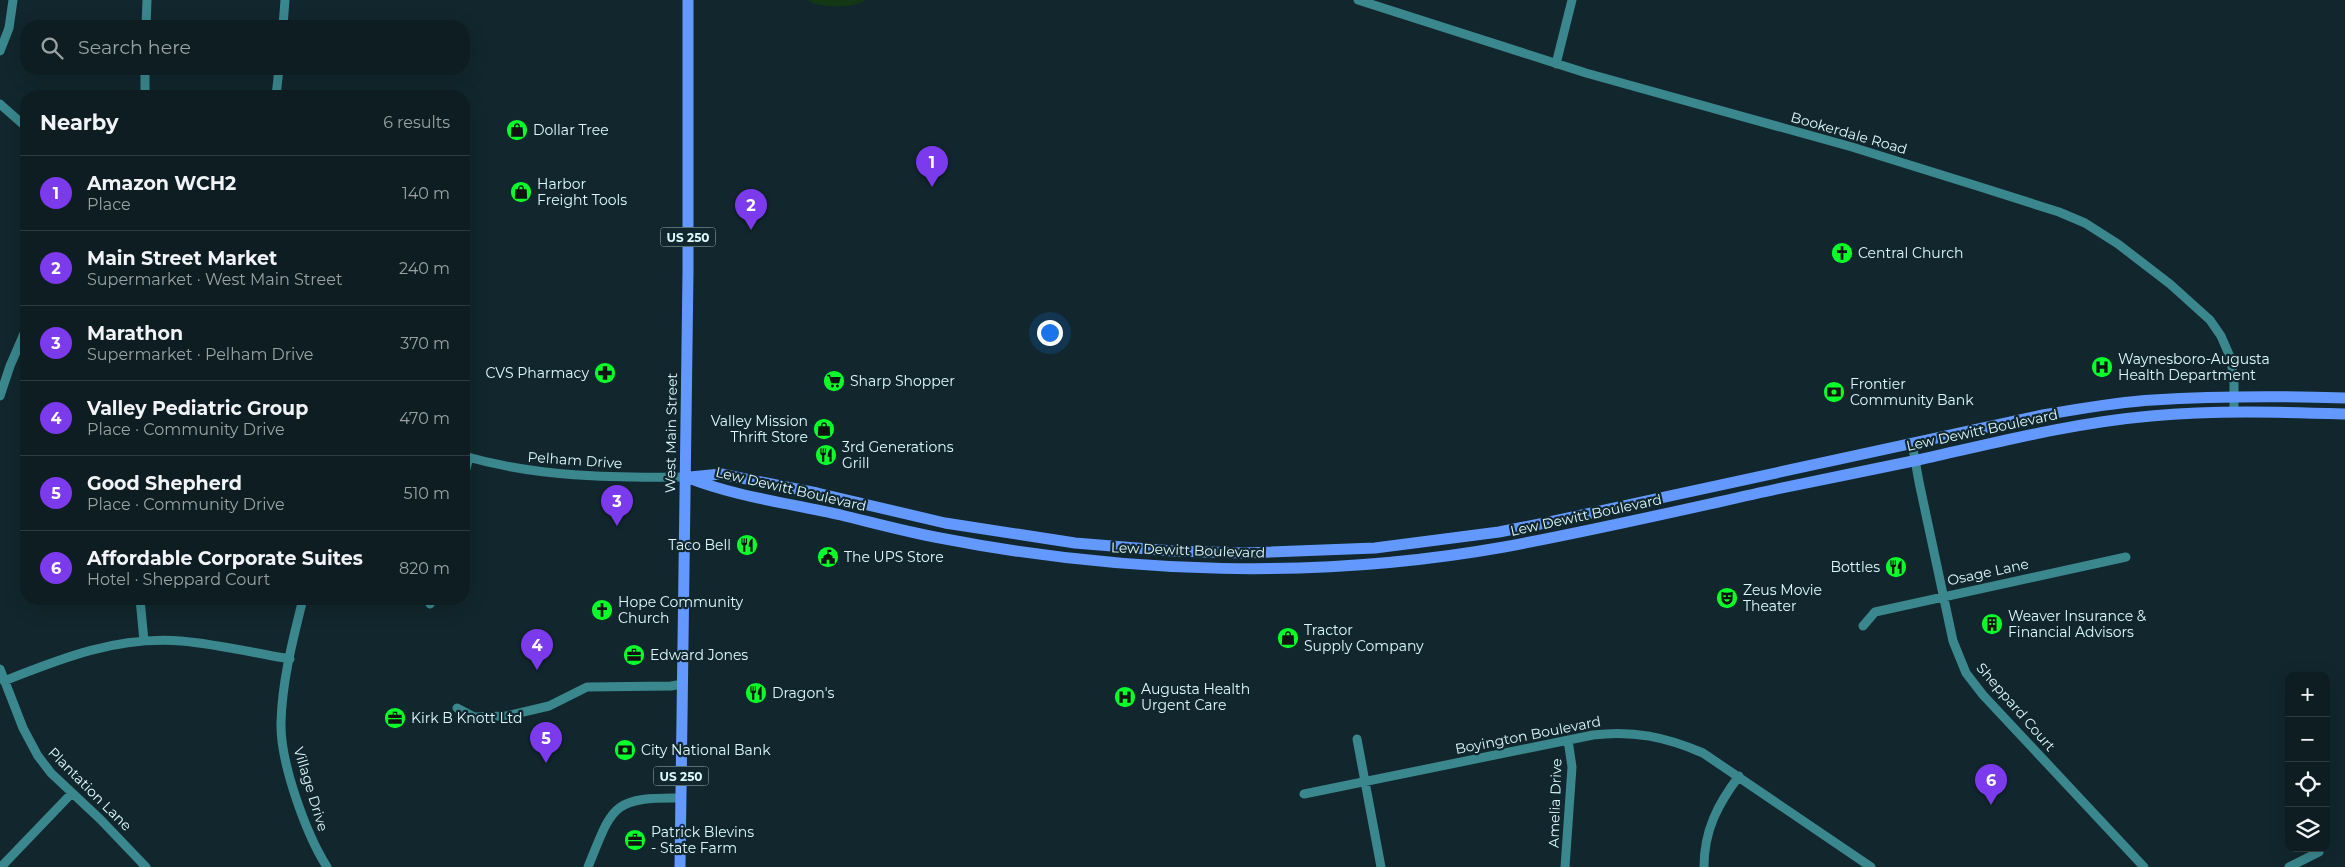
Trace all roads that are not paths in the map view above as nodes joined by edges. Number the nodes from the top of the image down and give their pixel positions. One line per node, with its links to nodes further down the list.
1 (13, 0): 9 (street)
2 (146, 0): 7 (street)
3 (285, 0): 8 (street)
4 (688, 0): 26 (main road, West Main Street / US 250)
5 (1358, 0): 10 (street, Bookerdale Road)
6 (1572, 0): 10 (street)
7 (146, 20)
8 (283, 20)
9 (0, 51)
10 (1556, 64): 19 (street, Bookerdale Road)
11 (145, 75): 13 (street)
12 (278, 75): 14 (street)
13 (145, 90)
14 (277, 90)
15 (0, 104): 16 (street)
16 (20, 122)
17 (20, 344): 18 (street)
18 (0, 396)
19 (2234, 397): 20 (main road, Lew Dewitt Boulevard); 21 (street, Bookerdale Road); 23 (main road, Lew Dewitt Boulevard)
20 (2345, 398)
21 (2234, 412): 22 (main road, Lew Dewitt Boulevard); 25 (main road, Lew Dewitt Boulevard)
22 (2345, 414)
23 (1912, 443): 25 (street, Sheppard Court); 27 (main road, Lew Dewitt Boulevard)
24 (470, 458): 26 (street, Pelham Drive)
25 (1917, 460): 28 (main road, Lew Dewitt Boulevard); 30 (street, Sheppard Court)
26 (686, 477): 27 (main road, Lew Dewitt Boulevard); 28 (main road, Lew Dewitt Boulevard); 38 (main road, West Main Street / US 250)
27 (1500, 532): 28 (street)
28 (1501, 547)
29 (2126, 557): 30 (street, Osage Lane)
30 (1943, 596): 33 (street, Osage Lane); 57 (street, Sheppard Court)
31 (141, 605): 34 (street)
32 (302, 605): 35 (street, Village Drive)
33 (1862, 626)
34 (144, 640): 35 (street); 37 (street)
35 (290, 659): 50 (street, Village Drive)
36 (0, 670): 37 (street, Plantation Lane)
37 (4, 681): 44 (street, Plantation Lane)
38 (683, 684): 39 (street); 46 (main road, West Main Street / US 250)
39 (457, 708)
40 (1357, 739): 43 (street)
41 (1568, 740): 42 (street, Boyington Boulevard); 43 (street, Boyington Boulevard); 54 (street, Amelia Drive)
42 (1739, 776): 55 (street); 56 (street, Boyington Boulevard)
43 (1365, 782): 45 (street, Boyington Boulevard); 53 (street)
44 (72, 793): 48 (street); 49 (street, Plantation Lane)
45 (1304, 794)
46 (681, 798): 51 (street); 52 (main road, West Main Street / US 250)
47 (2319, 852): 58 (street)
48 (1, 867)
49 (146, 867)
50 (326, 867)
51 (588, 867)
52 (680, 867)
53 (1381, 867)
54 (1565, 867)
55 (1704, 867)
56 (1870, 867)
57 (2144, 867)
58 (2289, 867)

